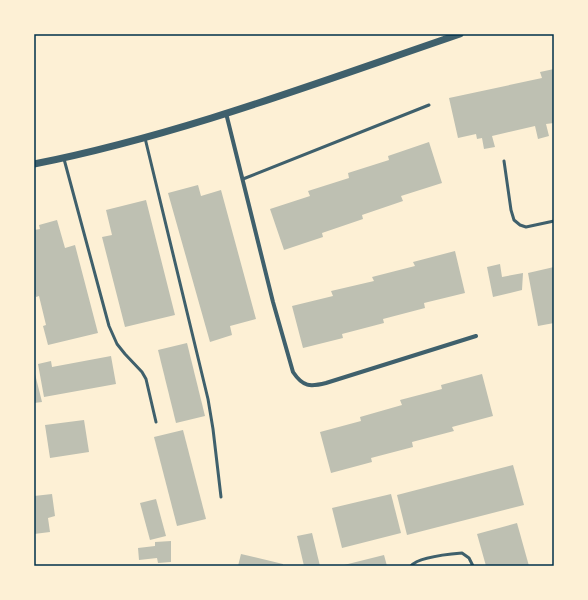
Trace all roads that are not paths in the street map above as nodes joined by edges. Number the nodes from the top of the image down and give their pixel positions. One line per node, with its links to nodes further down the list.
1 (460, 34): 3 (street)
2 (429, 105): 8 (lane)
3 (226, 113): 4 (street); 8 (street)
4 (145, 138): 5 (street); 12 (lane)
5 (64, 158): 7 (street); 11 (lane)
6 (504, 161): 9 (lane)
7 (34, 164)
8 (243, 179): 10 (street)
9 (554, 221)
10 (476, 336)
11 (156, 422)
12 (220, 497)
13 (411, 566): 14 (lane)
14 (473, 566)

